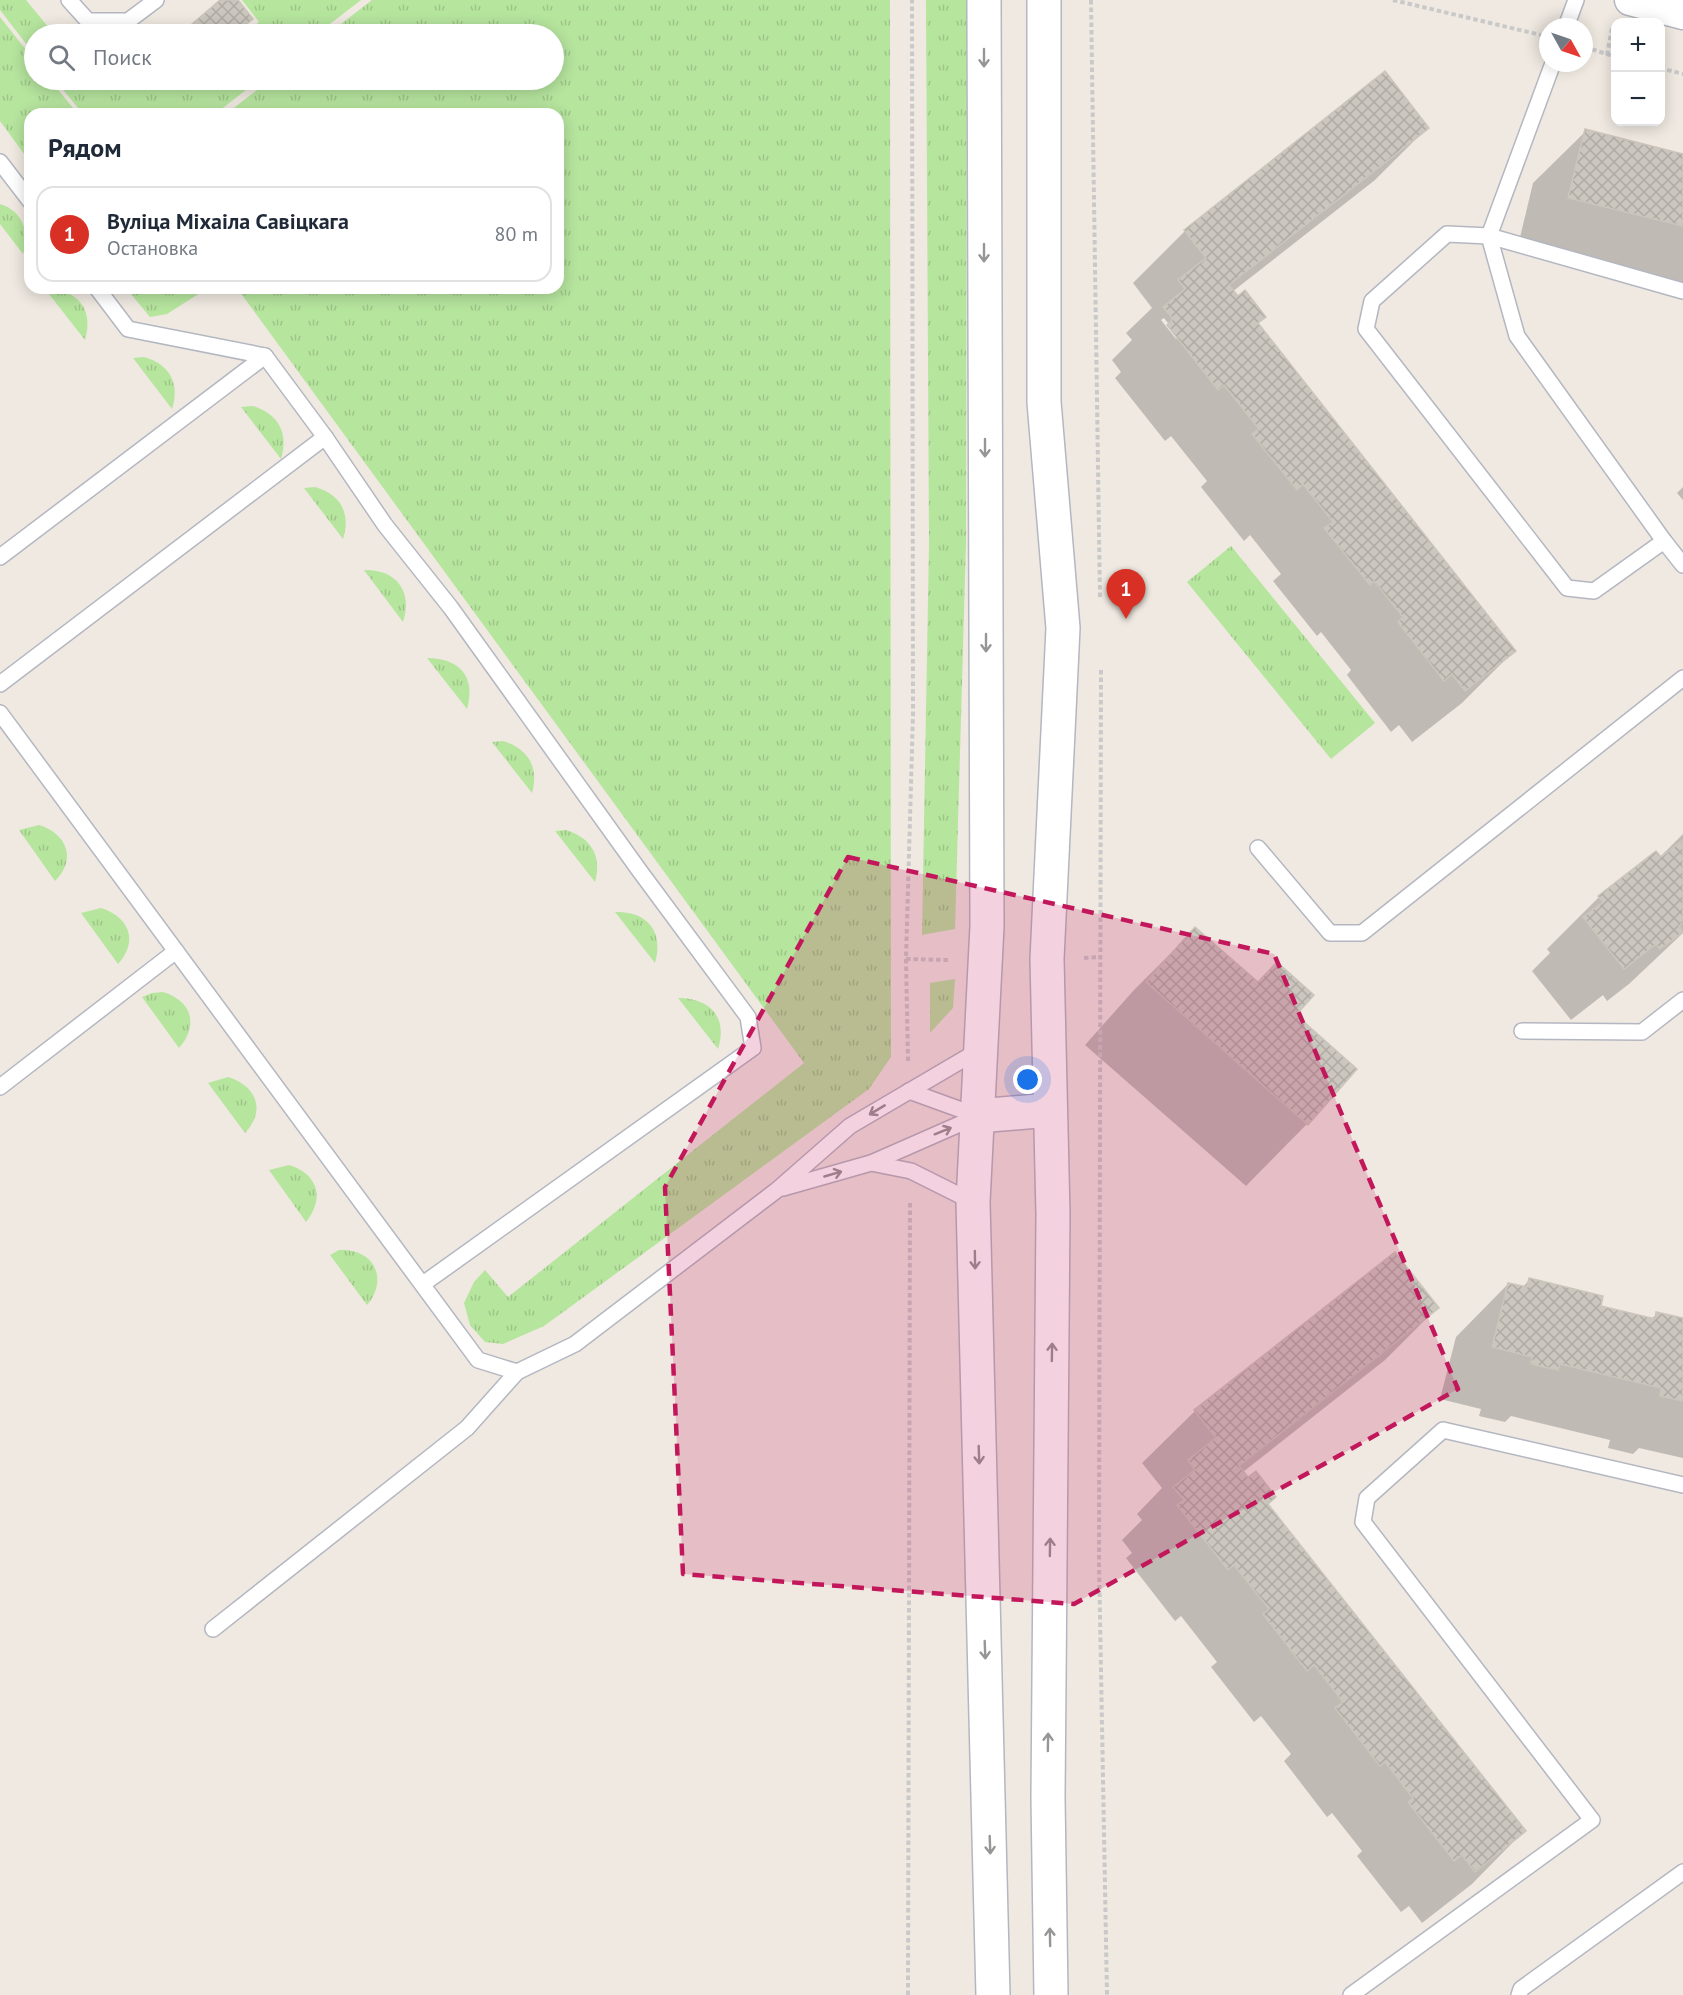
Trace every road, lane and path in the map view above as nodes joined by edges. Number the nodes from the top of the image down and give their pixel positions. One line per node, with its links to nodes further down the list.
1 (69, 0): 2 (lane)
2 (156, 0)
3 (912, 0): 39 (path)
4 (984, 0): 43 (main road, one-way to 43)
5 (1044, 0): 46 (main road)
6 (1091, 0): 30 (path)
7 (1393, 0): 13 (path)
8 (1576, 0): 11 (lane)
9 (1630, 0): 10 (street)
10 (1683, 14)
11 (1569, 18)
12 (1611, 32): 15 (path)
13 (1539, 35)
14 (1593, 50): 15 (path)
15 (1607, 55): 16 (path)
16 (1611, 56)
17 (1665, 69): 19 (path)
18 (1550, 72): 22 (lane)
19 (1683, 74)
20 (0, 162): 21 (lane)
21 (24, 193)
22 (1489, 236): 23 (lane); 27 (lane); 27 (lane)
23 (1683, 291)
24 (102, 294): 25 (lane)
25 (265, 356): 26 (lane); 28 (lane)
26 (325, 437): 33 (lane); 52 (lane)
27 (1664, 541): 29 (lane)
28 (0, 557)
29 (1683, 565)
30 (1100, 602)
31 (1101, 661): 37 (path)
32 (1683, 678): 35 (lane)
33 (0, 684)
34 (0, 714): 36 (lane)
35 (1258, 848)
36 (176, 951): 44 (lane); 52 (lane)
37 (1101, 957): 38 (path); 60 (path)
38 (1079, 958)
39 (906, 959): 40 (path); 45 (path)
40 (952, 960)
41 (1683, 1000): 42 (lane)
42 (1522, 1031)
43 (982, 1048): 45 (lane); 47 (main road)
44 (0, 1087)
45 (909, 1090): 47 (lane); 50 (lane, one-way to 50)
46 (1050, 1110): 47 (main road); 59 (main road, one-way to 46)
47 (978, 1116): 48 (lane, one-way to 47); 51 (main road)
48 (871, 1163): 49 (lane); 50 (lane, one-way to 48)
49 (911, 1171): 51 (lane); 57 (path)
50 (777, 1190): 53 (lane)
51 (974, 1202): 58 (main road, one-way to 58)
52 (423, 1284): 53 (lane)
53 (517, 1372): 55 (lane)
54 (1683, 1485): 61 (lane)
55 (213, 1629)
56 (1683, 1872): 62 (lane)
57 (908, 1995)
58 (993, 1995)
59 (1051, 1995)
60 (1107, 1995)
61 (1351, 1995)
62 (1519, 1995)

